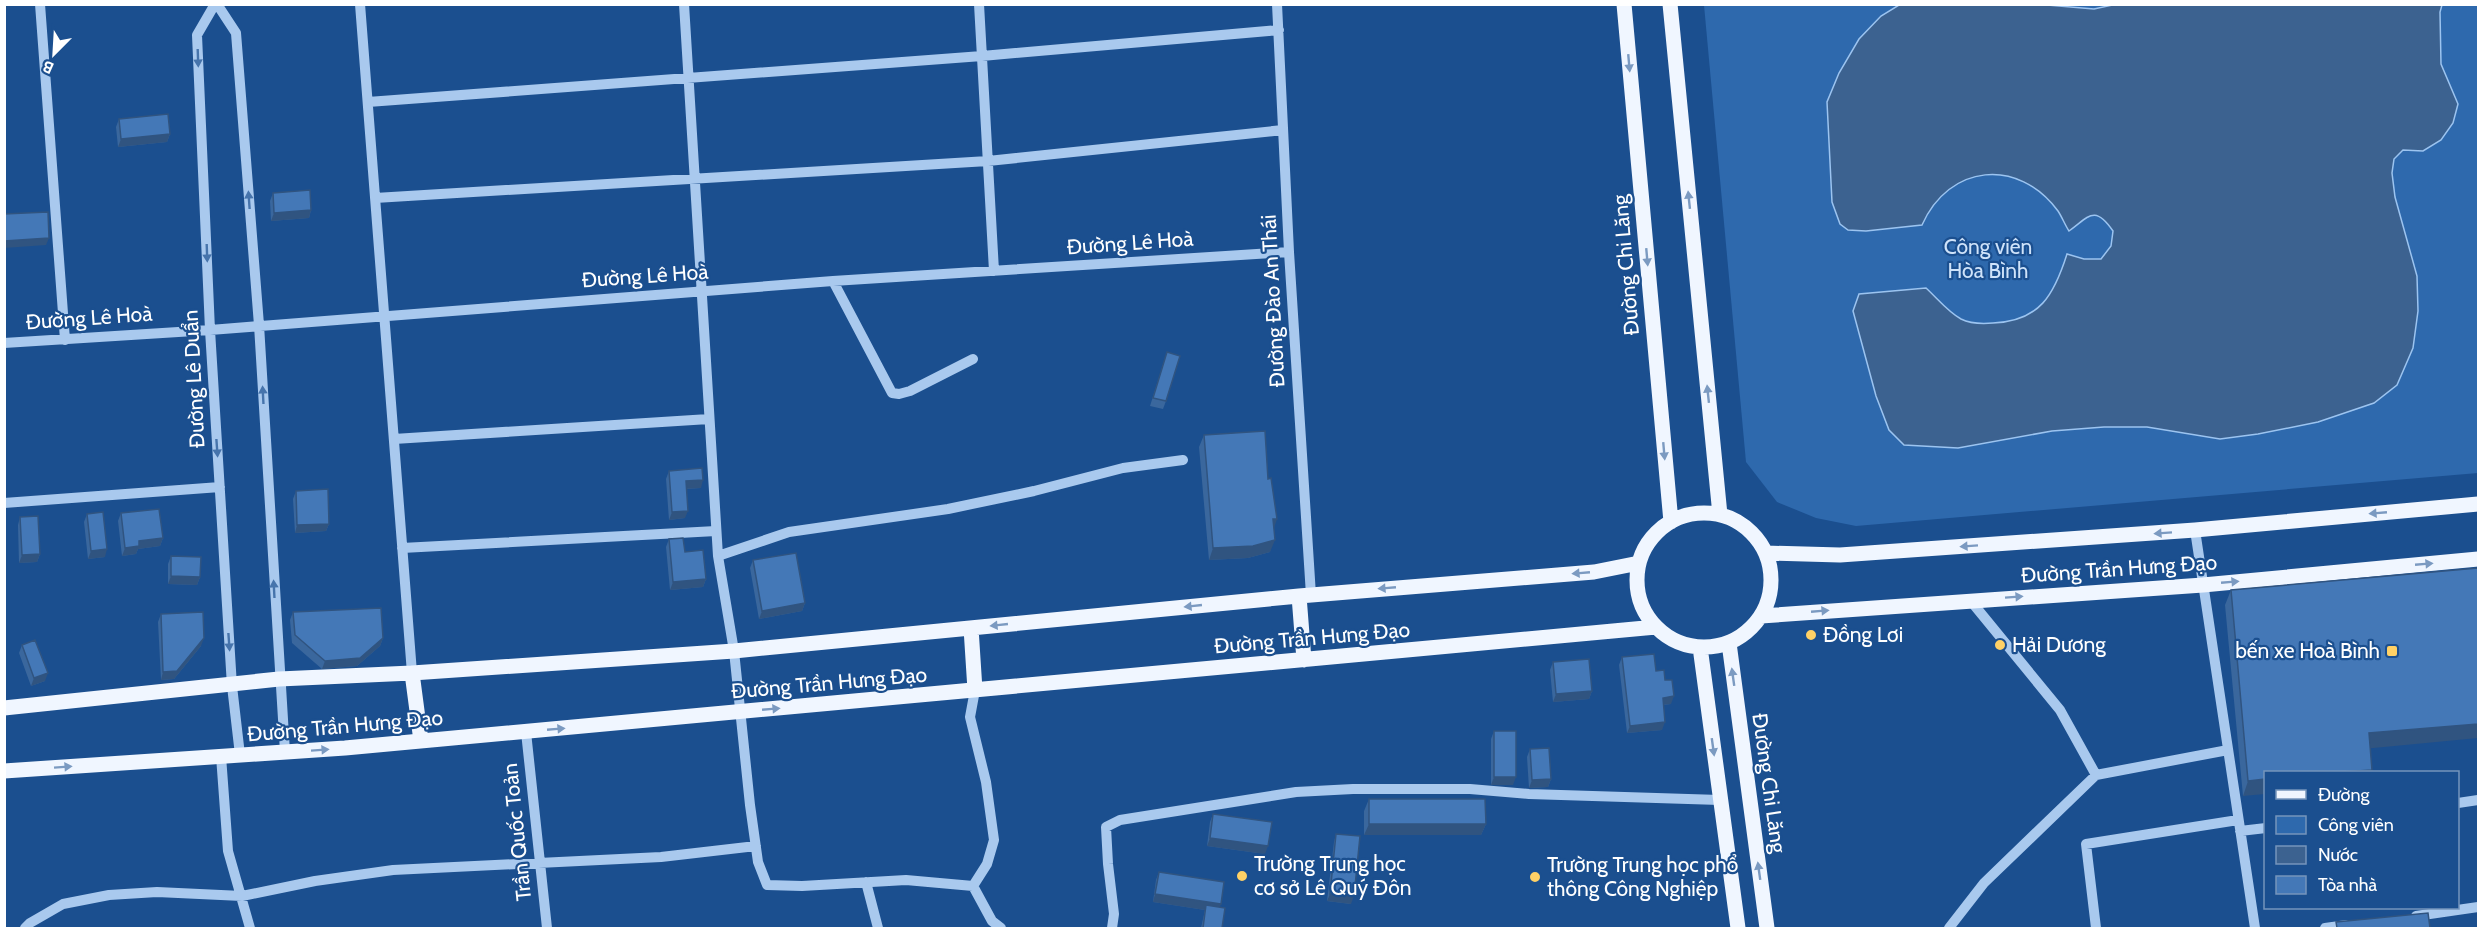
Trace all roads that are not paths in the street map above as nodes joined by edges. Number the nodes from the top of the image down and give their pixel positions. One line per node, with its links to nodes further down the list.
1 (40, 4): 24 (street)
2 (216, 4): 22 (street, Đường Lê Duẩn, one-way to 2); 23 (street, Đường Lê Duẩn, one-way to 23)
3 (360, 4): 12 (street)
4 (684, 4): 11 (street)
5 (980, 4): 10 (street)
6 (1277, 4): 9 (street, Đường Đào An Thái)
7 (1624, 4): 34 (main road, Đường Chi Lăng, one-way to 34)
8 (1670, 4): 33 (main road, one-way to 8)
9 (1278, 30): 10 (street); 13 (street, Đường Đào An Thái)
10 (982, 56): 11 (street); 14 (street)
11 (689, 78): 12 (street); 15 (street)
12 (368, 102): 16 (street)
13 (1283, 130): 14 (street); 17 (street, Đường Đào An Thái)
14 (988, 161): 15 (street); 18 (street)
15 (695, 179): 16 (street); 20 (street)
16 (375, 198): 21 (street)
17 (1289, 252): 18 (street, Đường Lê Hoà); 43 (street, Đường Đào An Thái)
18 (994, 271): 19 (street, Đường Lê Hoà)
19 (833, 281): 20 (street, Đường Lê Hoà); 26 (street)
20 (702, 291): 21 (street, Đường Lê Hoà); 27 (street)
21 (384, 316): 22 (street, Đường Lê Hoà); 28 (street)
22 (259, 325): 23 (street, Đường Lê Hoà); 53 (street, Đường Lê Duẩn, one-way to 22)
23 (210, 330): 24 (street, Đường Lê Hoà); 30 (street, Đường Lê Duẩn, one-way to 30)
24 (65, 340): 25 (street, Đường Lê Hoà)
25 (4, 343)
26 (973, 359)
27 (709, 419): 28 (street); 36 (street)
28 (394, 439): 37 (street)
29 (1184, 460): 39 (street)
30 (220, 487): 31 (street); 54 (street, Đường Lê Duẩn, one-way to 54)
31 (4, 503)
32 (2478, 504): 35 (main road, Đường Trần Hưng Đạo, one-way to 35)
33 (1720, 515): 34 (main road); 38 (main road)
34 (1671, 522): 41 (main road)
35 (2195, 530): 38 (main road, Đường Trần Hưng Đạo, one-way to 38); 42 (street)
36 (716, 531): 37 (street); 39 (street)
37 (402, 548): 52 (street)
38 (1766, 553): 45 (main road)
39 (718, 556): 50 (street)
40 (2478, 559): 42 (main road, Đường Trần Hưng Đạo, one-way to 40)
41 (1639, 563): 43 (main road, Đường Trần Hưng Đạo, one-way to 43); 46 (main road)
42 (2203, 585): 44 (main road, Đường Trần Hưng Đạo, one-way to 42); 60 (street)
43 (1305, 595): 47 (main road, Đường Trần Hưng Đạo, one-way to 47); 51 (main road)
44 (1970, 600): 45 (main road, Đường Trần Hưng Đạo, one-way to 44); 65 (street)
45 (1761, 616): 48 (main road)
46 (1656, 627): 49 (main road); 51 (main road, Đường Trần Hưng Đạo)
47 (971, 628): 50 (main road, Đường Trần Hưng Đạo); 55 (main road)
48 (1729, 643): 49 (main road); 86 (main road, Đường Chi Lăng, one-way to 48)
49 (1700, 647): 66 (main road, one-way to 66)
50 (734, 651): 52 (main road, Đường Trần Hưng Đạo); 57 (street)
51 (1304, 660): 55 (main road, Đường Trần Hưng Đạo)
52 (412, 673): 53 (main road, Đường Trần Hưng Đạo); 59 (main road)
53 (279, 679): 54 (main road, Đường Trần Hưng Đạo); 61 (street, Đường Lê Duẩn)
54 (232, 686): 56 (main road, Đường Trần Hưng Đạo); 62 (street, Đường Lê Duẩn)
55 (975, 690): 57 (main road, Đường Trần Hưng Đạo, one-way to 55); 74 (street)
56 (4, 708)
57 (741, 712): 58 (main road, Đường Trần Hưng Đạo, one-way to 57); 71 (street)
58 (526, 732): 59 (main road, Đường Trần Hưng Đạo); 72 (street, Trần Quốc Toản)
59 (421, 741): 61 (main road, Đường Trần Hưng Đạo, one-way to 59)
60 (2228, 750): 65 (street); 69 (street)
61 (285, 752): 62 (main road, Đường Trần Hưng Đạo)
62 (240, 755): 63 (main road, Đường Trần Hưng Đạo)
63 (221, 756): 64 (main road, Đường Trần Hưng Đạo, one-way to 63); 75 (street)
64 (4, 771)
65 (2096, 776): 87 (street)
66 (1720, 800): 84 (street); 85 (main road)
67 (2478, 800): 68 (street)
68 (2459, 803)
69 (2239, 826): 70 (street); 88 (street); 89 (street)
70 (2264, 828)
71 (756, 846): 72 (street); 73 (street)
72 (540, 863): 75 (street); 82 (street, Trần Quốc Toản)
73 (866, 882): 74 (street); 83 (street)
74 (973, 886): 79 (street)
75 (242, 896): 80 (street); 81 (street)
76 (2478, 907): 77 (street)
77 (2408, 917)
78 (2360, 924): 90 (street)
79 (995, 926)
80 (25, 928)
81 (250, 928)
82 (547, 928)
83 (878, 928)
84 (1112, 928)
85 (1738, 928)
86 (1767, 928)
87 (1949, 928)
88 (2096, 928)
89 (2255, 928)
90 (2325, 928)

